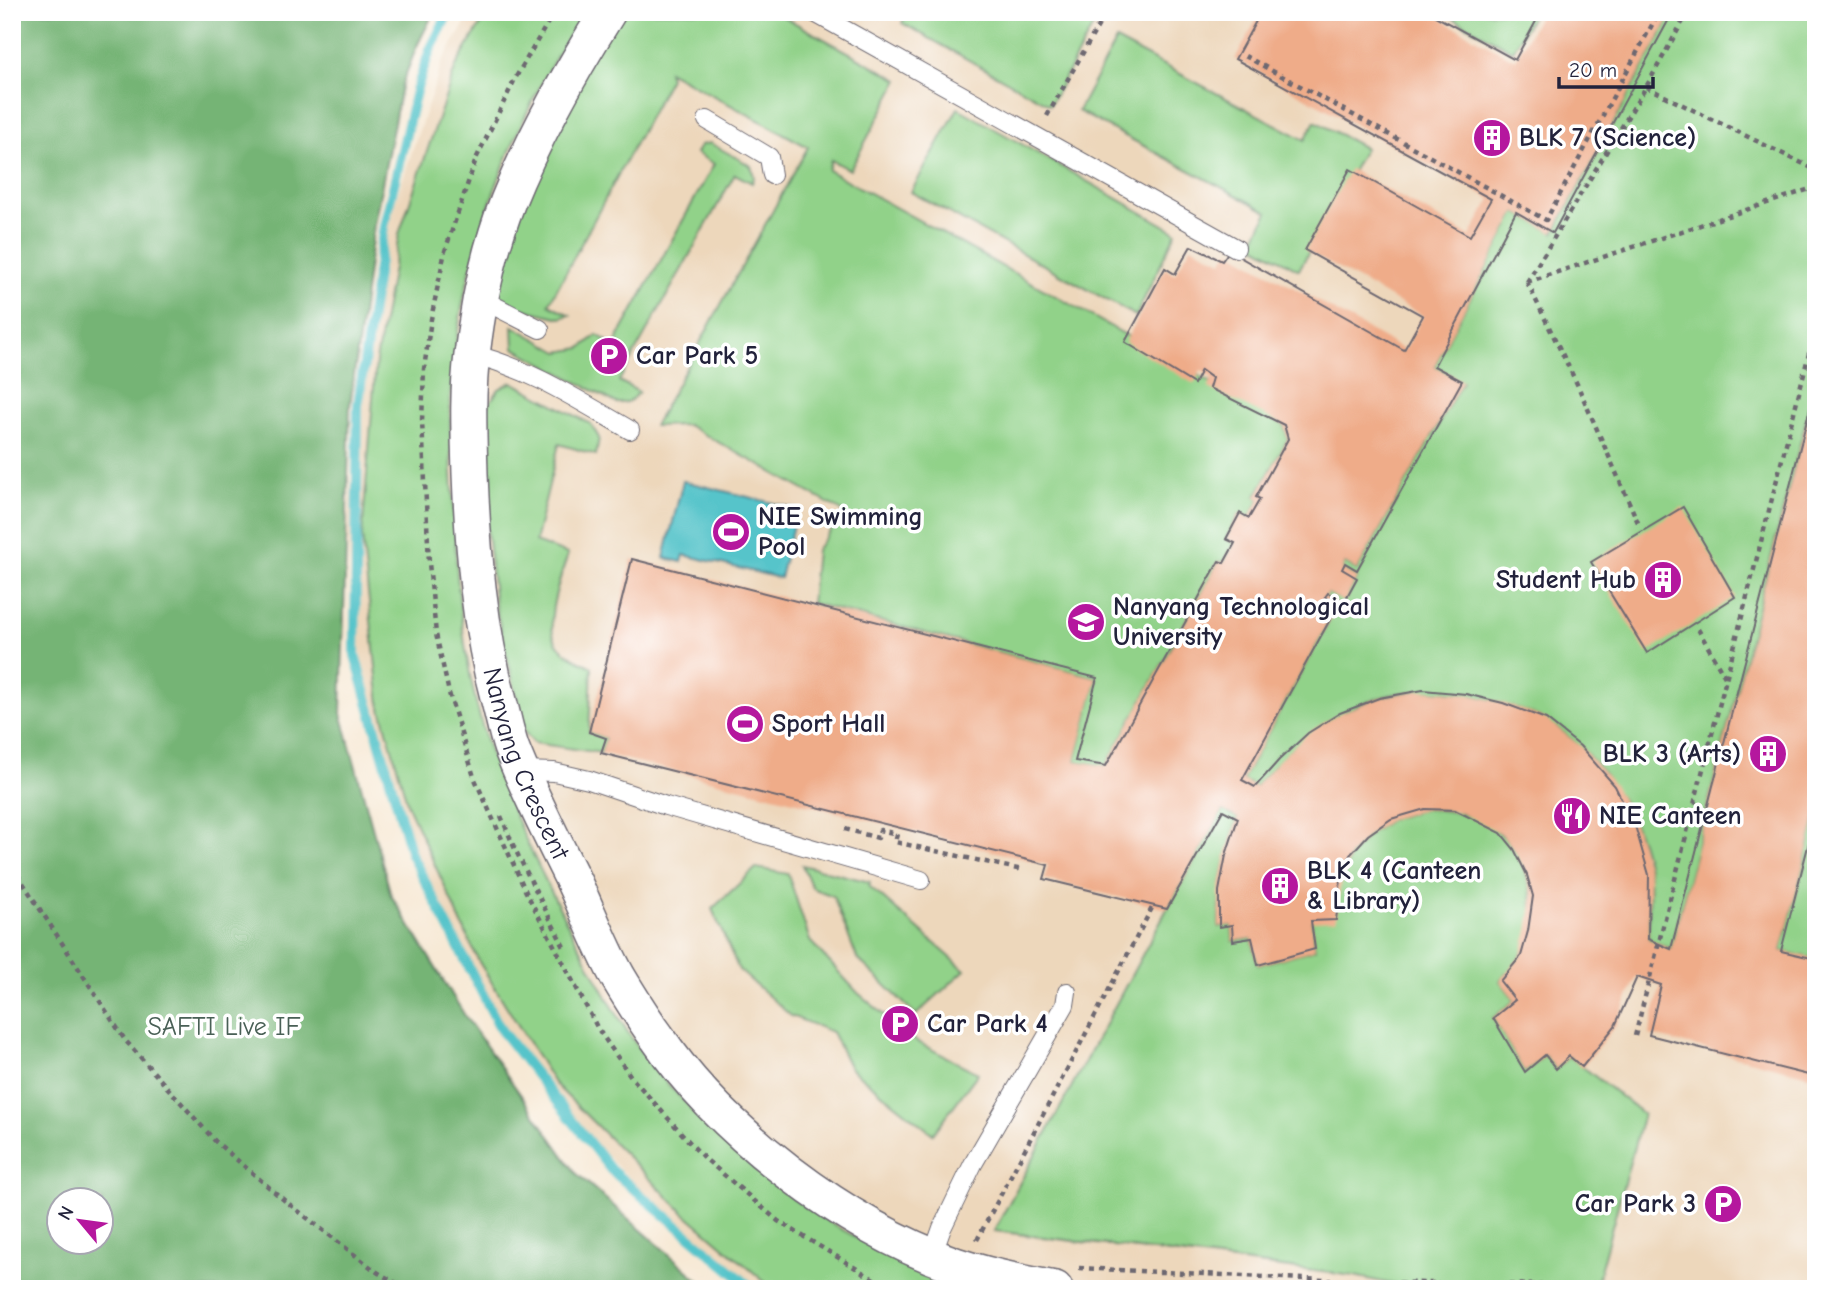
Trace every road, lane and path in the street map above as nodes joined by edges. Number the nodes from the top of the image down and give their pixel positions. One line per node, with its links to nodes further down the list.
1 (554, 12): 39 (path)
2 (608, 12): 16 (street, Nanyang Crescent)
3 (813, 12): 10 (lane)
4 (1106, 12): 10 (path)
5 (1659, 12): 7 (path)
6 (1688, 12): 8 (path)
7 (1245, 56)
8 (1646, 87): 11 (path); 15 (path)
9 (707, 120): 12 (lane)
10 (1036, 136): 14 (lane)
11 (1816, 170)
12 (772, 175)
13 (1816, 187): 15 (path)
14 (1236, 248)
15 (1527, 282): 21 (path)
16 (481, 299): 18 (lane); 19 (street, Nanyang Crescent)
17 (1816, 326): 23 (path)
18 (540, 329)
19 (472, 354): 20 (lane); 24 (street, Nanyang Crescent)
20 (630, 430)
21 (1640, 527)
22 (1698, 629): 23 (path)
23 (1726, 679): 33 (path)
24 (522, 771): 29 (lane); 34 (street, Nanyang Crescent)
25 (498, 809): 31 (path)
26 (880, 830): 28 (path)
27 (12, 866): 38 (path)
28 (1022, 870)
29 (921, 880)
30 (1153, 906): 35 (path)
31 (568, 955)
32 (1067, 992): 34 (lane)
33 (1635, 1036)
34 (937, 1242): 35 (path); 37 (street, Nanyang Crescent)
35 (976, 1242): 36 (path)
36 (989, 1246)
37 (1062, 1278): 40 (path)
38 (406, 1289)
39 (896, 1289)
40 (1613, 1289)

